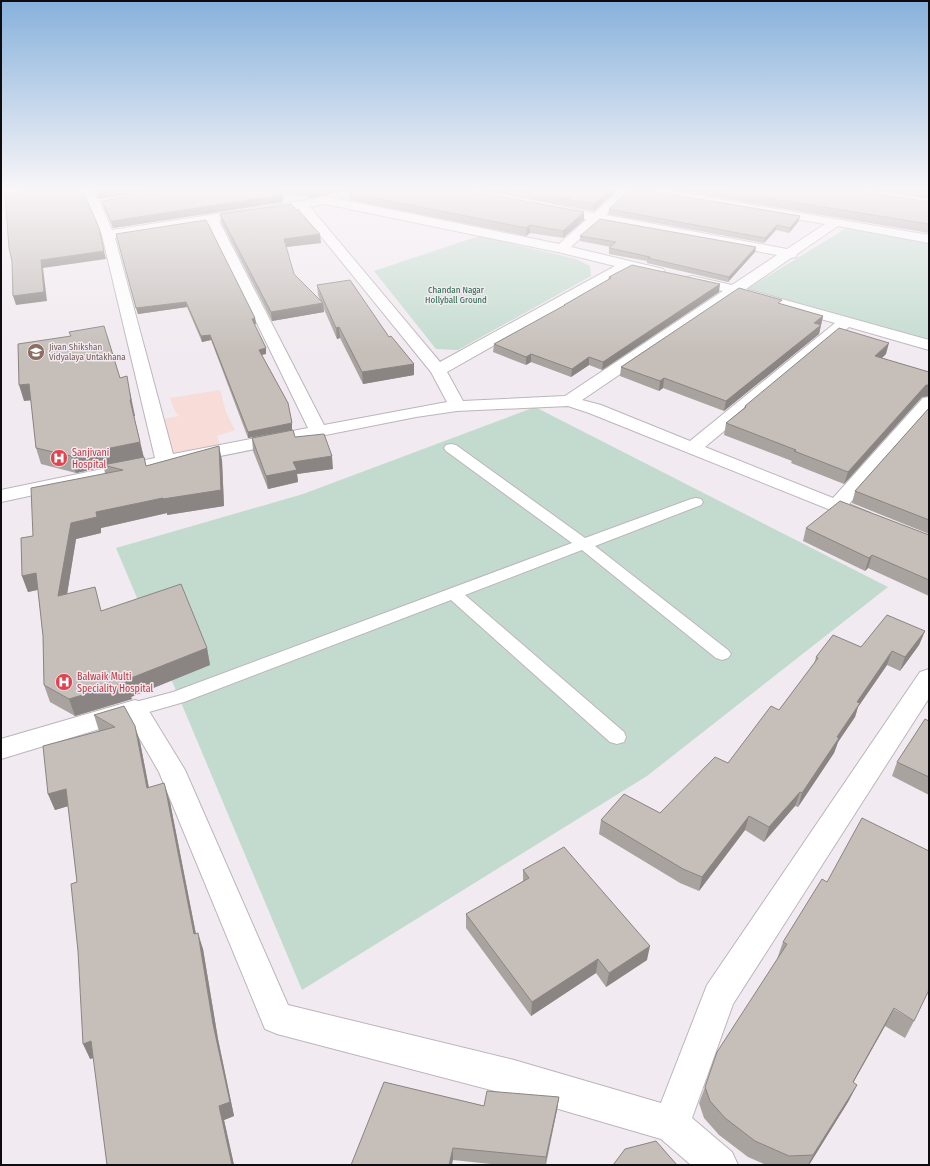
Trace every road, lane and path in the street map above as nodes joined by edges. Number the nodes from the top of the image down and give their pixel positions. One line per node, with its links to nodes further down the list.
1 (110, 243): 21 (street)
2 (224, 243): 18 (street)
3 (334, 243): 14 (street)
4 (535, 243): 8 (street)
5 (568, 243): 8 (street)
6 (736, 243): 9 (street)
7 (806, 243): 9 (street)
8 (562, 249): 10 (street)
9 (791, 254): 11 (street)
10 (626, 265): 11 (street); 14 (street)
11 (735, 290): 12 (street); 15 (street)
12 (846, 322): 13 (street); 20 (street)
13 (929, 345)
14 (438, 370): 17 (street)
15 (569, 401): 17 (street); 20 (street)
16 (929, 402): 24 (street)
17 (457, 406): 18 (street)
18 (318, 432): 21 (street)
19 (452, 448): 26 (lane)
20 (692, 448): 24 (street)
21 (165, 460): 22 (street)
22 (1, 496)
23 (696, 502): 26 (lane)
24 (837, 506): 25 (street)
25 (879, 523)
26 (583, 544): 27 (lane); 28 (lane)
27 (453, 593): 30 (lane); 31 (lane)
28 (722, 654)
29 (929, 678): 33 (street)
30 (135, 709): 32 (street); 33 (street)
31 (617, 737)
32 (1, 749)
33 (671, 1124): 34 (street)
34 (719, 1165)

